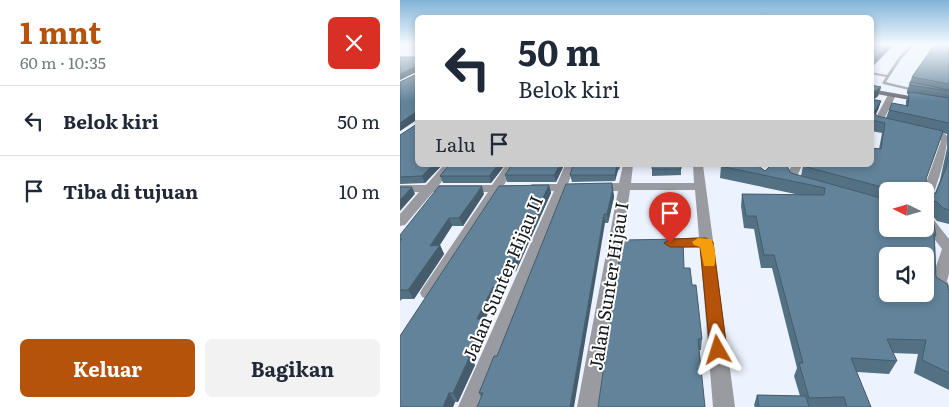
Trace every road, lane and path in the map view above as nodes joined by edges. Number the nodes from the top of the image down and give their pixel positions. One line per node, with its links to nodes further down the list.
1 (897, 63): 3 (lane)
2 (874, 74): 3 (lane)
3 (888, 76): 5 (lane)
4 (874, 92): 6 (street)
5 (924, 92)
6 (892, 95): 7 (street); 8 (street)
7 (949, 105)
8 (875, 123): 9 (street)
9 (896, 127)
10 (914, 130): 17 (street)
11 (448, 167): 24 (street)
12 (510, 167): 20 (street)
13 (569, 167): 21 (street, Jalan Sunter Hijau II)
14 (628, 167): 19 (street, Jalan Sunter Hijau I)
15 (698, 167): 18 (street)
16 (796, 167): 22 (street)
17 (934, 182)
18 (700, 186): 19 (street); 27 (street)
19 (624, 187): 21 (street); 33 (street, Jalan Sunter Hijau I)
20 (496, 188): 21 (street); 24 (street); 31 (street)
21 (562, 188): 32 (street, Jalan Sunter Hijau II)
22 (815, 188)
23 (400, 189): 24 (street)
24 (429, 189): 25 (street)
25 (400, 222)
26 (934, 230): 29 (street)
27 (706, 242): 28 (street); 34 (street)
28 (652, 243)
29 (949, 249): 30 (street)
30 (949, 293)
31 (420, 306)
32 (469, 407)
33 (588, 407)
34 (724, 407)

